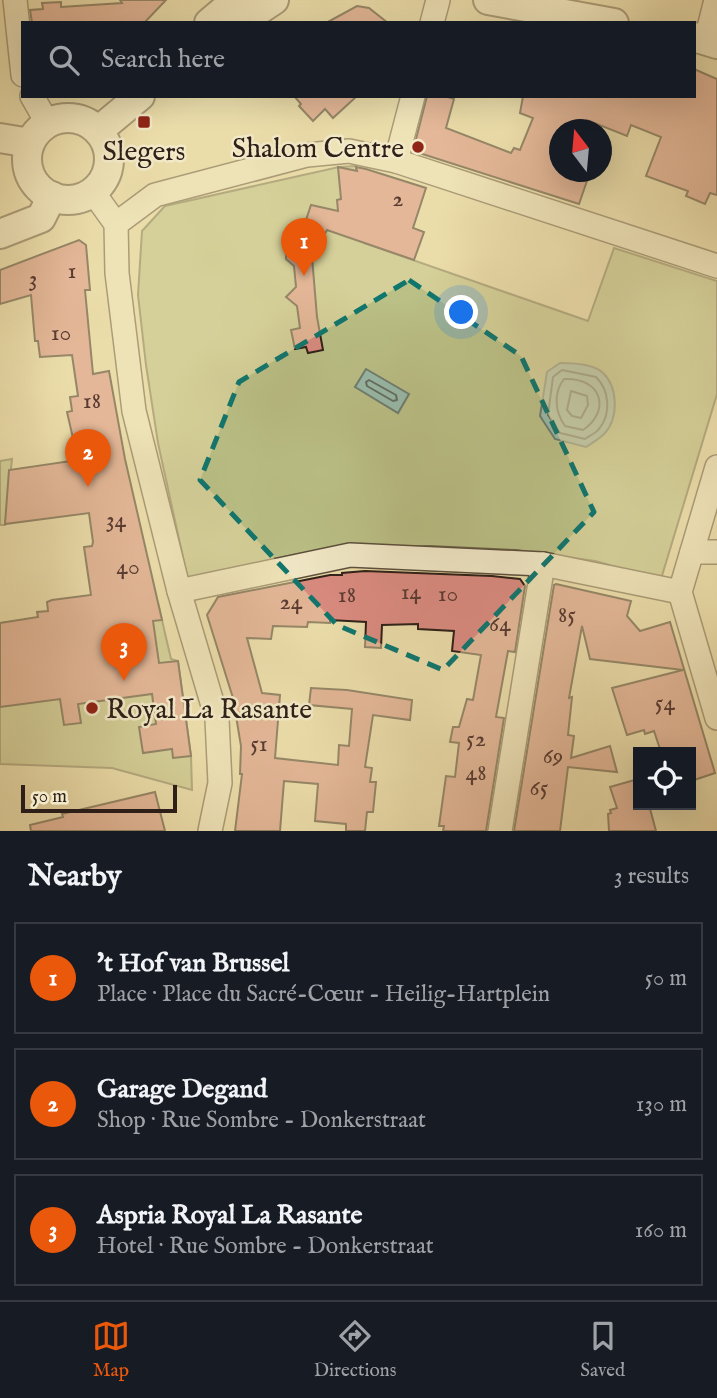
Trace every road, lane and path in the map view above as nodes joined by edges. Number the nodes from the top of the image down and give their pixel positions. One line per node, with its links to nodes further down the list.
1 (15, 0): 12 (street)
2 (236, 0): 7 (street)
3 (274, 0): 8 (street)
4 (438, 0): 9 (street)
5 (488, 0): 10 (street)
6 (716, 0): 11 (street)
7 (211, 21)
8 (242, 21)
9 (433, 21)
10 (603, 21)
11 (706, 40)
12 (21, 56)
13 (32, 98): 17 (street)
14 (138, 98): 16 (street)
15 (412, 98): 19 (street)
16 (98, 131): 17 (street); 20 (street)
17 (39, 133): 18 (street); 21 (street)
18 (0, 138)
19 (396, 161): 22 (street); 24 (street)
20 (93, 192): 21 (street); 22 (street)
21 (52, 196): 23 (street)
22 (116, 224): 29 (street)
23 (0, 234)
24 (717, 266)
25 (717, 467): 26 (street)
26 (692, 552): 27 (street); 30 (street)
27 (717, 552)
28 (543, 564): 29 (street); 30 (street); 33 (street)
29 (179, 591): 32 (street)
30 (680, 592): 31 (street)
31 (717, 718)
32 (211, 831)
33 (500, 831)

